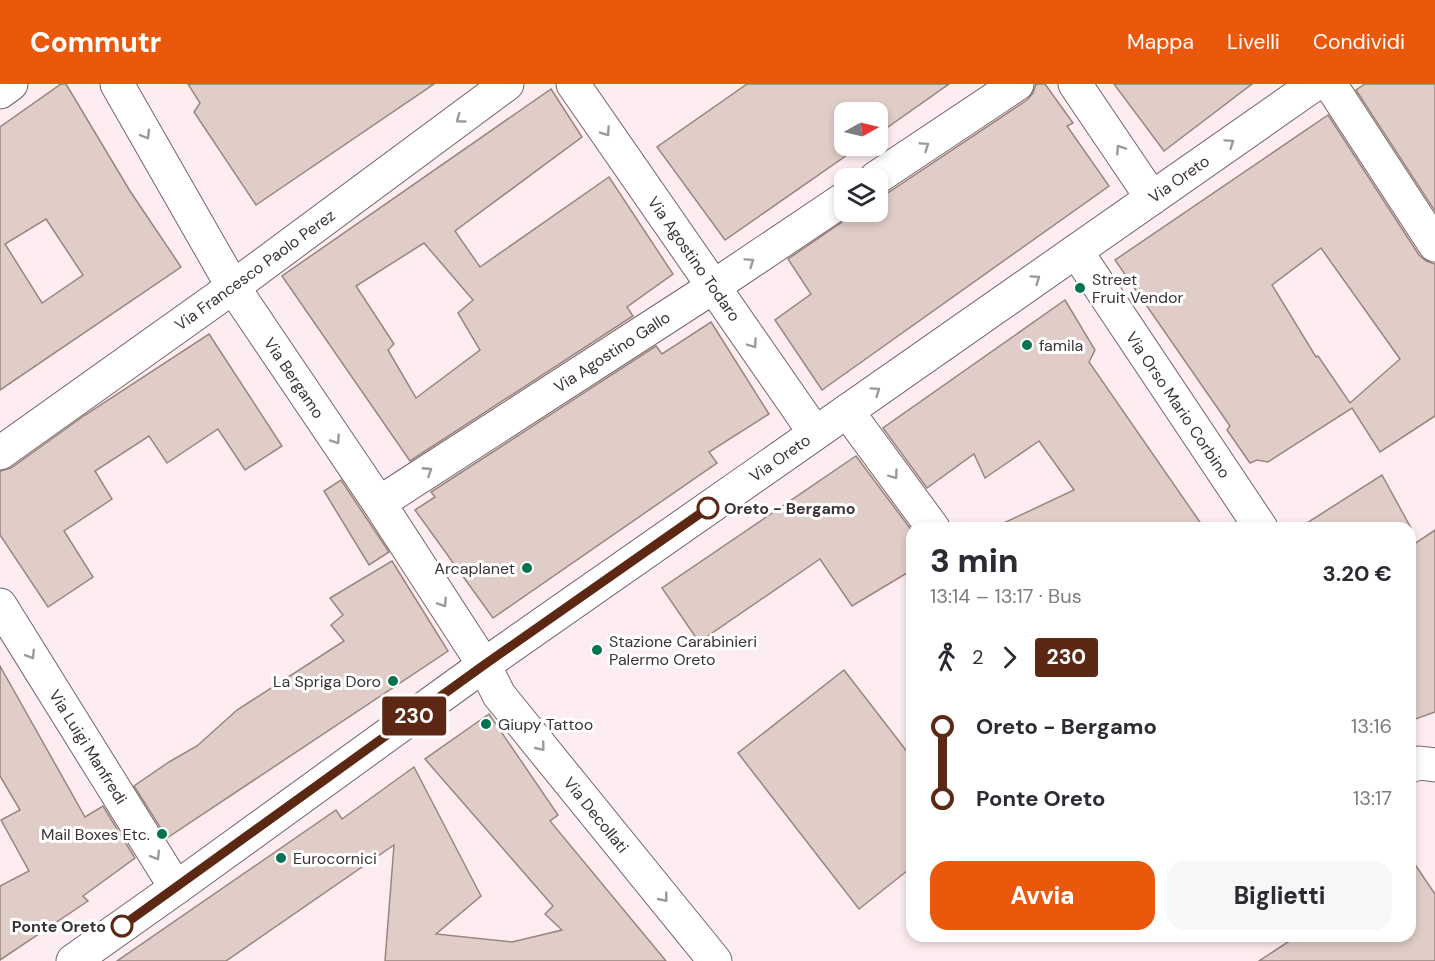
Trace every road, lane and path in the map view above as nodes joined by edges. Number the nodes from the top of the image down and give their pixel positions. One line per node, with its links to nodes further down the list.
1 (11, 84): 9 (street)
2 (117, 84): 15 (street, Via Bergamo, one-way to 15)
3 (507, 84): 15 (street, Via Francesco Paolo Perez, one-way to 15)
4 (573, 84): 16 (street, Via Agostino Todaro, one-way to 16)
5 (1017, 84): 10 (street, one-way to 5)
6 (1076, 84): 11 (street, one-way to 6)
7 (1315, 84): 11 (street, Via Oreto, one-way to 7)
8 (1330, 84): 13 (street)
9 (0, 92)
10 (888, 170)
11 (1152, 198): 14 (street, Via Oreto)
12 (834, 207): 16 (street, Via Agostino Gallo, one-way to 12)
13 (1435, 245)
14 (1076, 251): 17 (street, Via Oreto, one-way to 14); 22 (street, Via Orso Mario Corbino)
15 (233, 287): 19 (street, Via Francesco Paolo Perez); 20 (street, Via Bergamo, one-way to 20)
16 (713, 287): 18 (street, Via Agostino Todaro, one-way to 18); 20 (street, Via Agostino Gallo, one-way to 16)
17 (848, 411): 18 (street, Via Oreto); 21 (street, one-way to 21)
18 (815, 434): 24 (street, Via Oreto)
19 (0, 453)
20 (379, 502): 24 (street, Via Bergamo, one-way to 24)
21 (929, 522)
22 (1257, 522)
23 (0, 605): 25 (street, Via Luigi Manfredi, one-way to 25)
24 (484, 665): 25 (street, Via Oreto); 27 (street, Via Decollati, one-way to 27)
25 (176, 888): 26 (street, Via Oreto)
26 (73, 961)
27 (715, 961)

